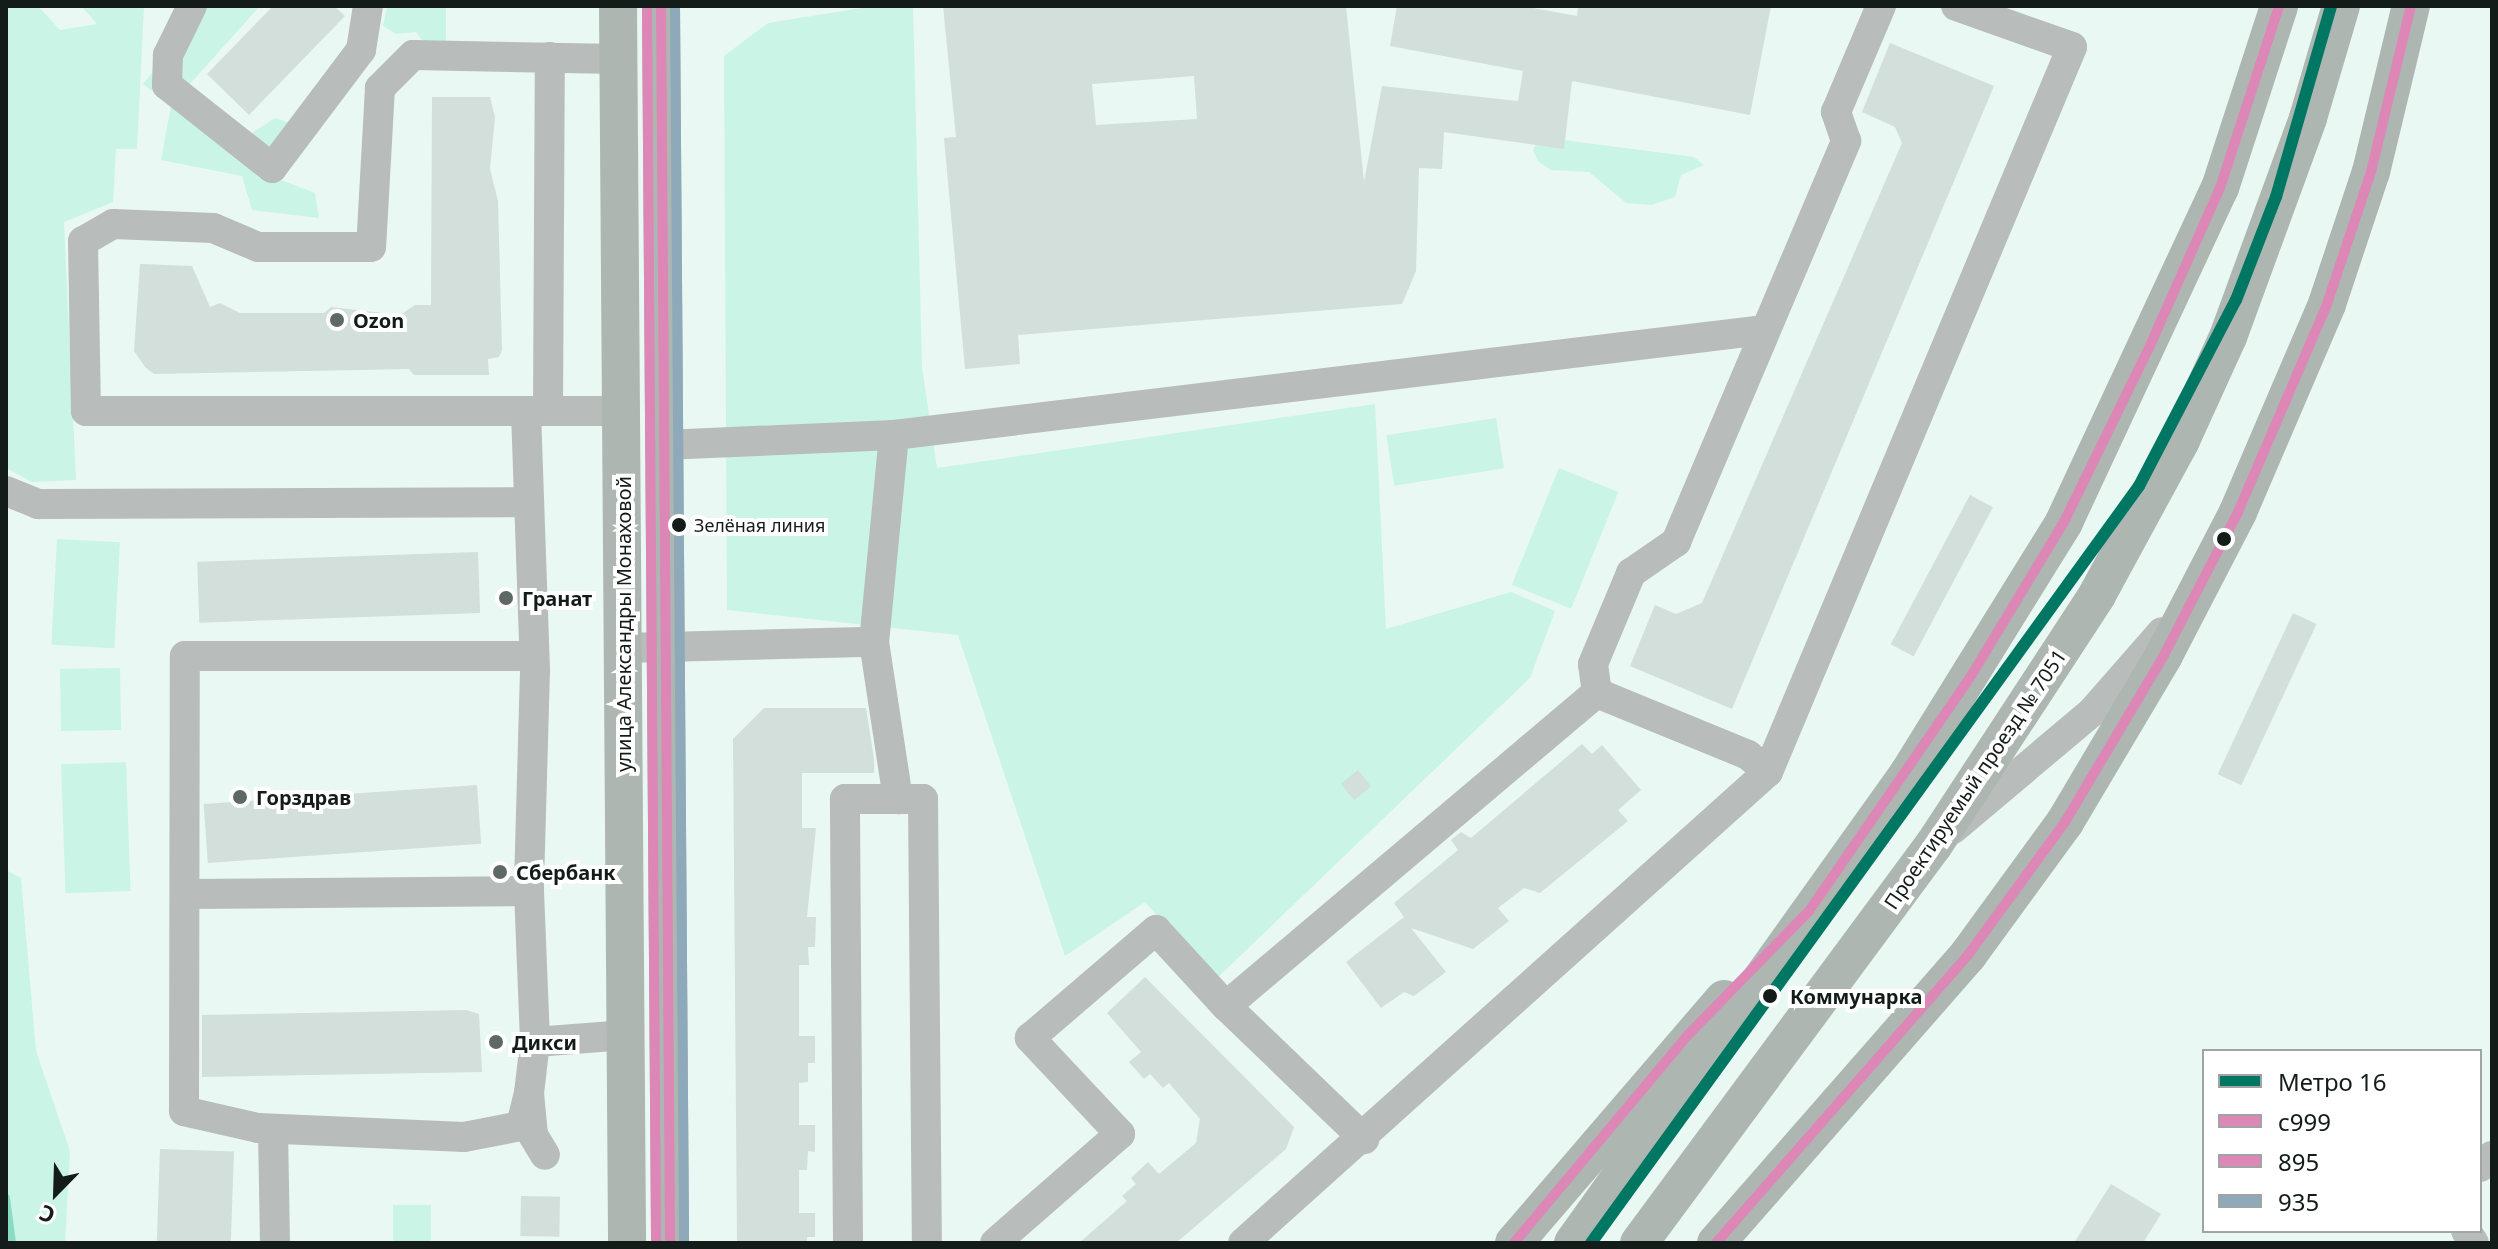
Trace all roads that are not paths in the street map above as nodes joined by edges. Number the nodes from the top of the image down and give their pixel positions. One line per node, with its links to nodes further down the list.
1 (192, 6): 2 (street)
2 (368, 6)
3 (618, 6): 11 (main road, улица Александры Монаховой)
4 (661, 6): 16 (main road, улица Александры Монаховой)
5 (1881, 6): 12 (street)
6 (1956, 6): 25 (street)
7 (2279, 6): 30 (main road)
8 (2341, 6): 27 (main road, Проектируемый проезд № 7051)
9 (2411, 6): 19 (main road)
10 (550, 57): 11 (street); 14 (street); 14 (street)
11 (618, 59): 13 (main road, улица Александры Монаховой)
12 (1763, 330): 15 (street); 24 (street)
13 (621, 411): 14 (street); 22 (main road, улица Александры Монаховой)
14 (537, 412): 18 (street)
15 (894, 435): 16 (street); 20 (street)
16 (664, 445): 21 (main road, улица Александры Монаховой)
17 (6, 491): 18 (street)
18 (528, 502): 23 (street)
19 (2207, 575): 27 (street); 48 (main road)
20 (874, 642): 21 (street); 26 (street)
21 (666, 647): 22 (street); 40 (main road, улица Александры Монаховой)
22 (623, 648): 32 (main road, улица Александры Монаховой)
23 (532, 656): 28 (street); 29 (street)
24 (1597, 693): 25 (street); 31 (street)
25 (1768, 772): 36 (street)
26 (898, 799): 41 (street); 42 (street)
27 (1933, 846): 47 (main road, Проектируемый проезд № 7051)
28 (529, 891): 29 (street); 33 (street)
29 (185, 894): 35 (street)
30 (1809, 911): 45 (main road); 46 (main road)
31 (1226, 1006): 36 (street); 43 (street)
32 (626, 1035): 33 (street); 39 (main road, улица Александры Монаховой)
33 (535, 1042): 34 (street)
34 (529, 1093): 35 (street); 37 (street)
35 (273, 1129): 38 (street)
36 (1364, 1139): 44 (street)
37 (545, 1155)
38 (275, 1243)
39 (627, 1243)
40 (670, 1243)
41 (848, 1243)
42 (927, 1243)
43 (995, 1243)
44 (1243, 1243)
45 (1514, 1243)
46 (1573, 1243)
47 (1639, 1243)
48 (1716, 1243)

